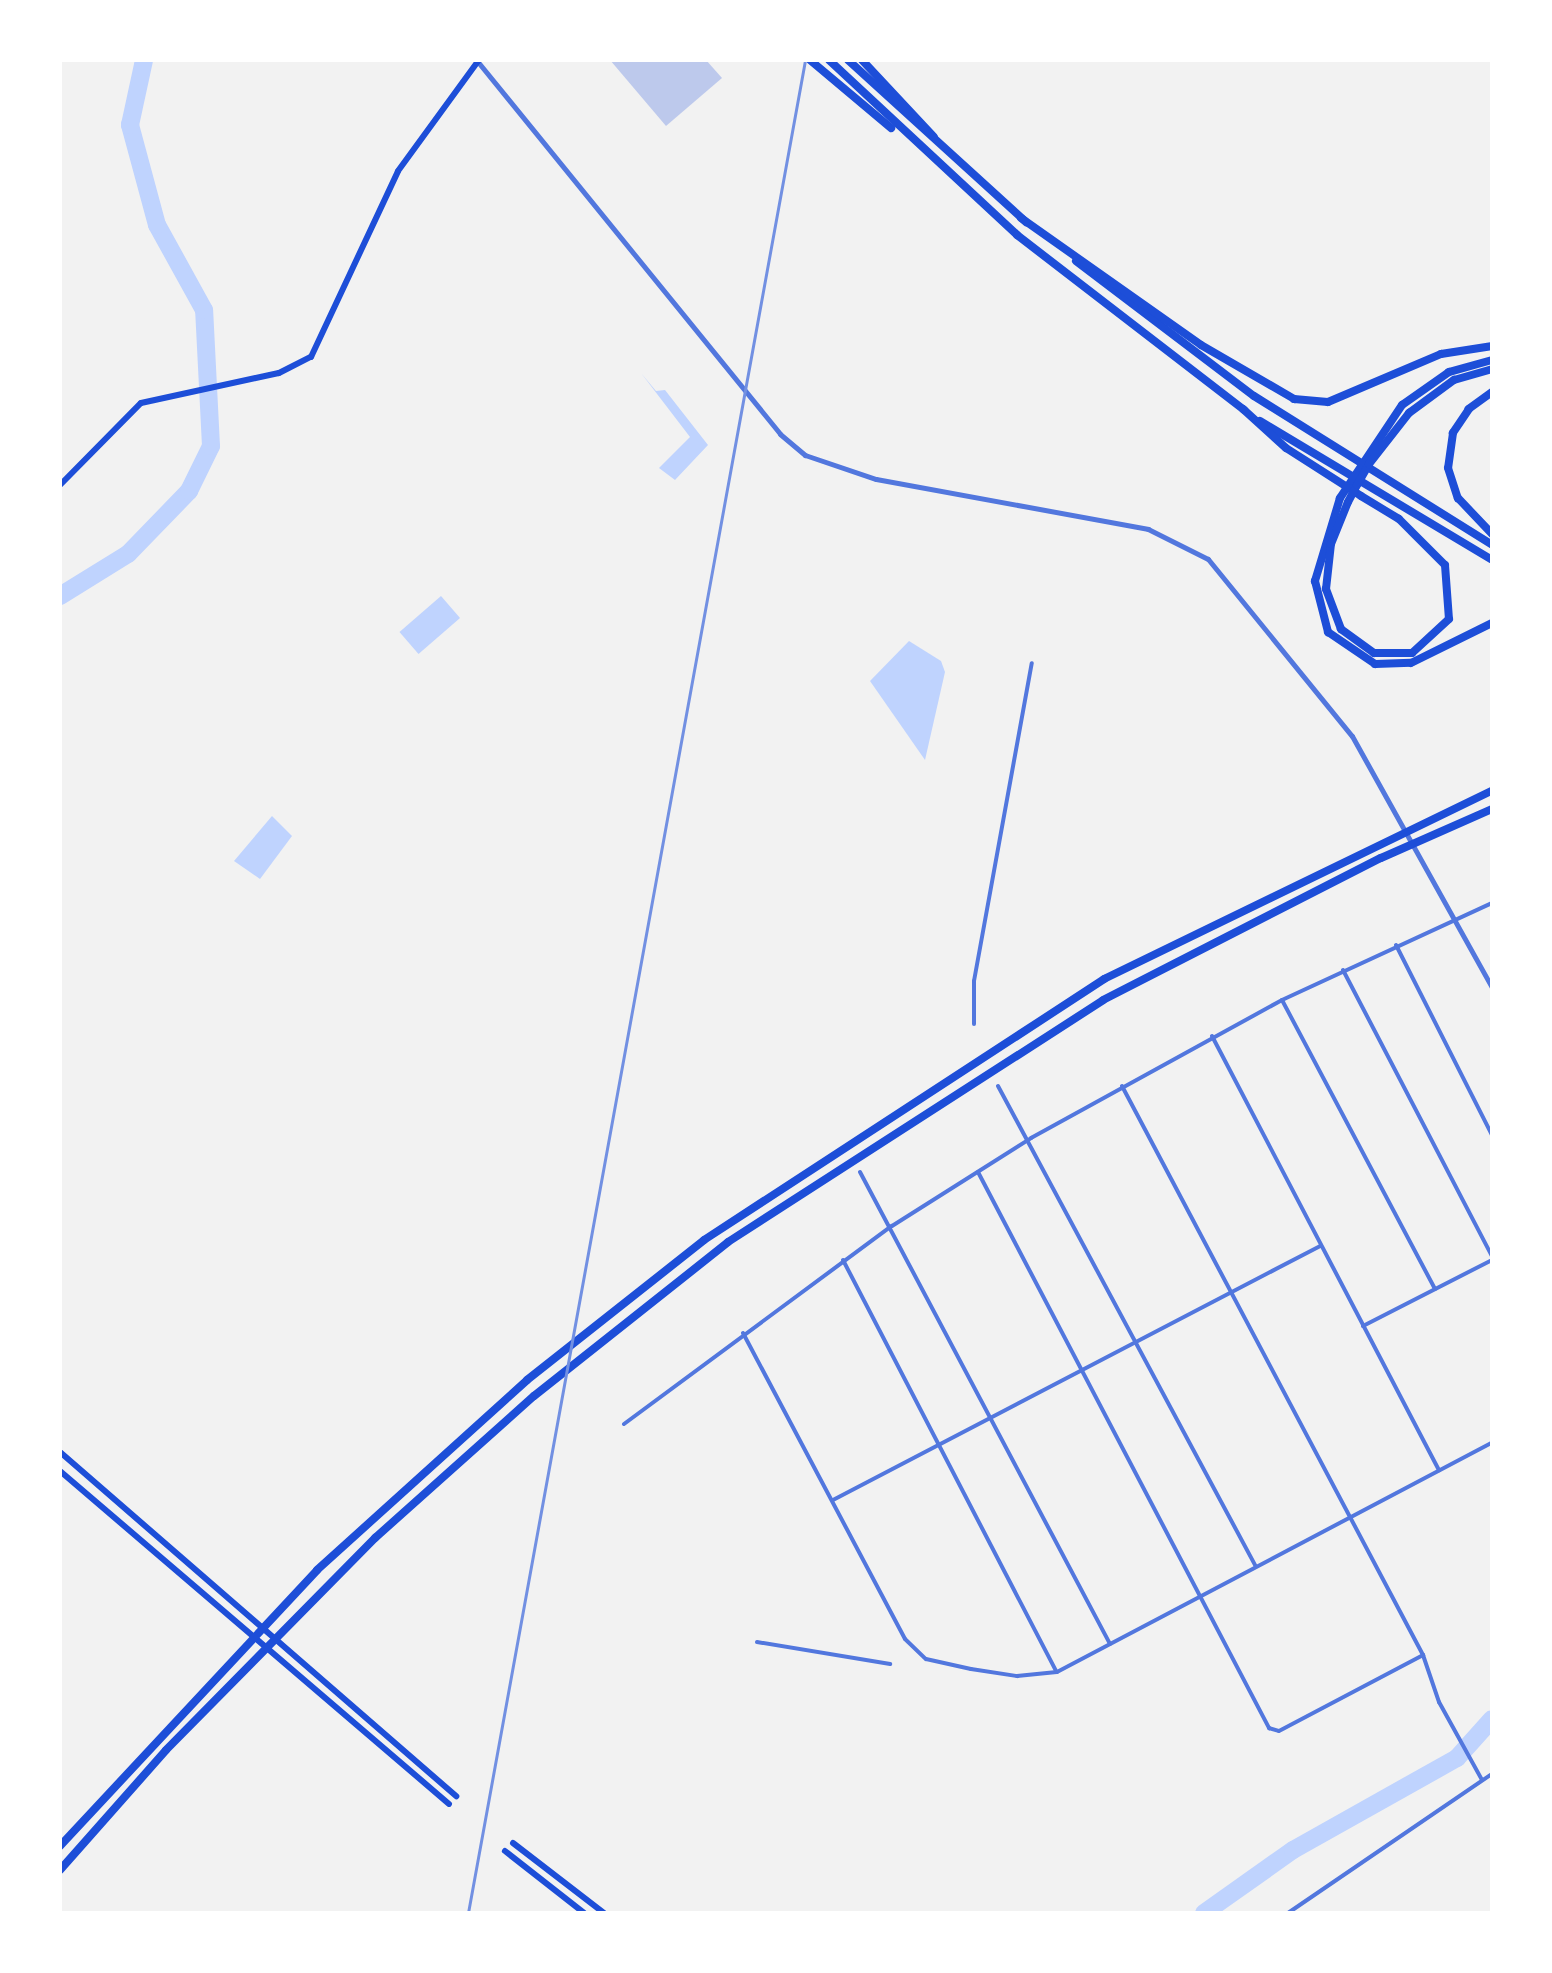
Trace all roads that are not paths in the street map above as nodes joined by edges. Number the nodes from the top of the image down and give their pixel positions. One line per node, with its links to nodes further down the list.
1 (810, 60): 7 (highway)
2 (828, 60): 7 (highway)
3 (848, 60): 6 (highway)
4 (862, 60): 6 (highway)
5 (479, 61): 15 (main road); 25 (street)
6 (947, 155): 8 (highway)
7 (928, 158): 13 (highway)
8 (1021, 218): 9 (highway); 18 (highway)
9 (1492, 346)
10 (1492, 360): 14 (highway)
11 (1492, 369): 14 (highway)
12 (1492, 392): 17 (highway)
13 (1242, 409): 16 (highway); 19 (highway)
14 (1384, 436): 16 (highway)
15 (60, 485)
16 (1333, 523): 20 (highway)
17 (1492, 534)
18 (1492, 545)
19 (1492, 560)
20 (1492, 624)
21 (1032, 663): 30 (street)
22 (1492, 789): 69 (highway)
23 (1492, 809): 71 (highway)
24 (1492, 903): 25 (street)
25 (1454, 918): 26 (street); 28 (street)
26 (1396, 945): 27 (street); 34 (street)
27 (1343, 970): 29 (street); 40 (street)
28 (1492, 988)
29 (1282, 1000): 31 (street); 42 (street)
30 (974, 1024)
31 (1212, 1036): 33 (street); 39 (street)
32 (998, 1086): 35 (street)
33 (1122, 1086): 35 (street); 43 (street)
34 (1492, 1135)
35 (1031, 1138): 37 (street); 46 (street)
36 (860, 1172): 38 (street)
37 (978, 1172): 38 (street); 47 (street)
38 (892, 1226): 41 (street); 48 (street)
39 (1320, 1246): 43 (street); 44 (street)
40 (1492, 1258): 42 (street)
41 (843, 1260): 45 (street); 51 (street)
42 (1435, 1289): 44 (street)
43 (1231, 1292): 46 (street); 56 (street)
44 (1363, 1326): 54 (street)
45 (743, 1333): 49 (street); 55 (street)
46 (1138, 1342): 47 (street); 57 (street)
47 (1081, 1371): 48 (street); 58 (street)
48 (990, 1418): 51 (street); 60 (street)
49 (624, 1424)
50 (1492, 1443): 54 (street)
51 (940, 1445): 55 (street); 63 (street)
52 (60, 1452): 66 (main road)
53 (60, 1470): 67 (main road)
54 (1439, 1470): 56 (street)
55 (833, 1500): 63 (street)
56 (1347, 1518): 57 (street); 61 (street)
57 (1255, 1566): 58 (street)
58 (1199, 1597): 60 (street); 61 (street)
59 (757, 1642): 62 (street)
60 (1110, 1644): 63 (street)
61 (1424, 1655): 65 (street)
62 (890, 1664)
63 (1056, 1672)
64 (1492, 1774): 65 (street)
65 (1482, 1780): 74 (street)
66 (456, 1796)
67 (449, 1804)
68 (513, 1843): 73 (main road)
69 (60, 1846)
70 (505, 1851): 72 (main road)
71 (60, 1870)
72 (584, 1913)
73 (604, 1913)
74 (1288, 1913)

